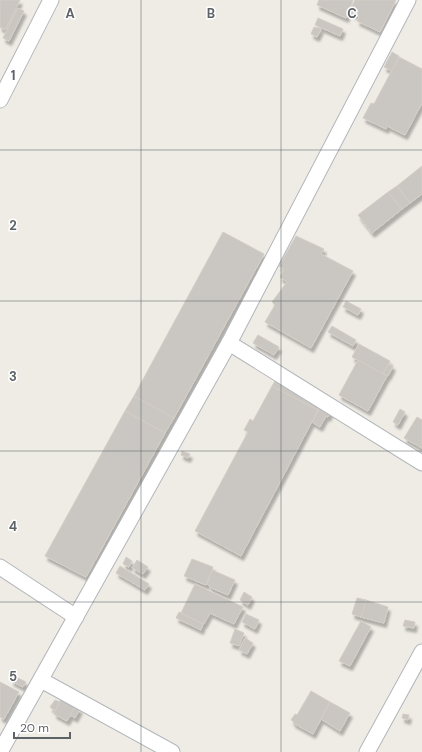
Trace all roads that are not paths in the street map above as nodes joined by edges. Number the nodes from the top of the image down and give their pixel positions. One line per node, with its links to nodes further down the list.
1 (51, 0): 3 (street)
2 (408, 0): 4 (street)
3 (0, 100)
4 (229, 343): 5 (street); 7 (street)
5 (422, 463)
6 (0, 567): 7 (street)
7 (76, 617): 9 (street)
8 (422, 652): 12 (street)
9 (40, 680): 10 (street); 11 (street)
10 (0, 752)
11 (172, 752)
12 (367, 752)

